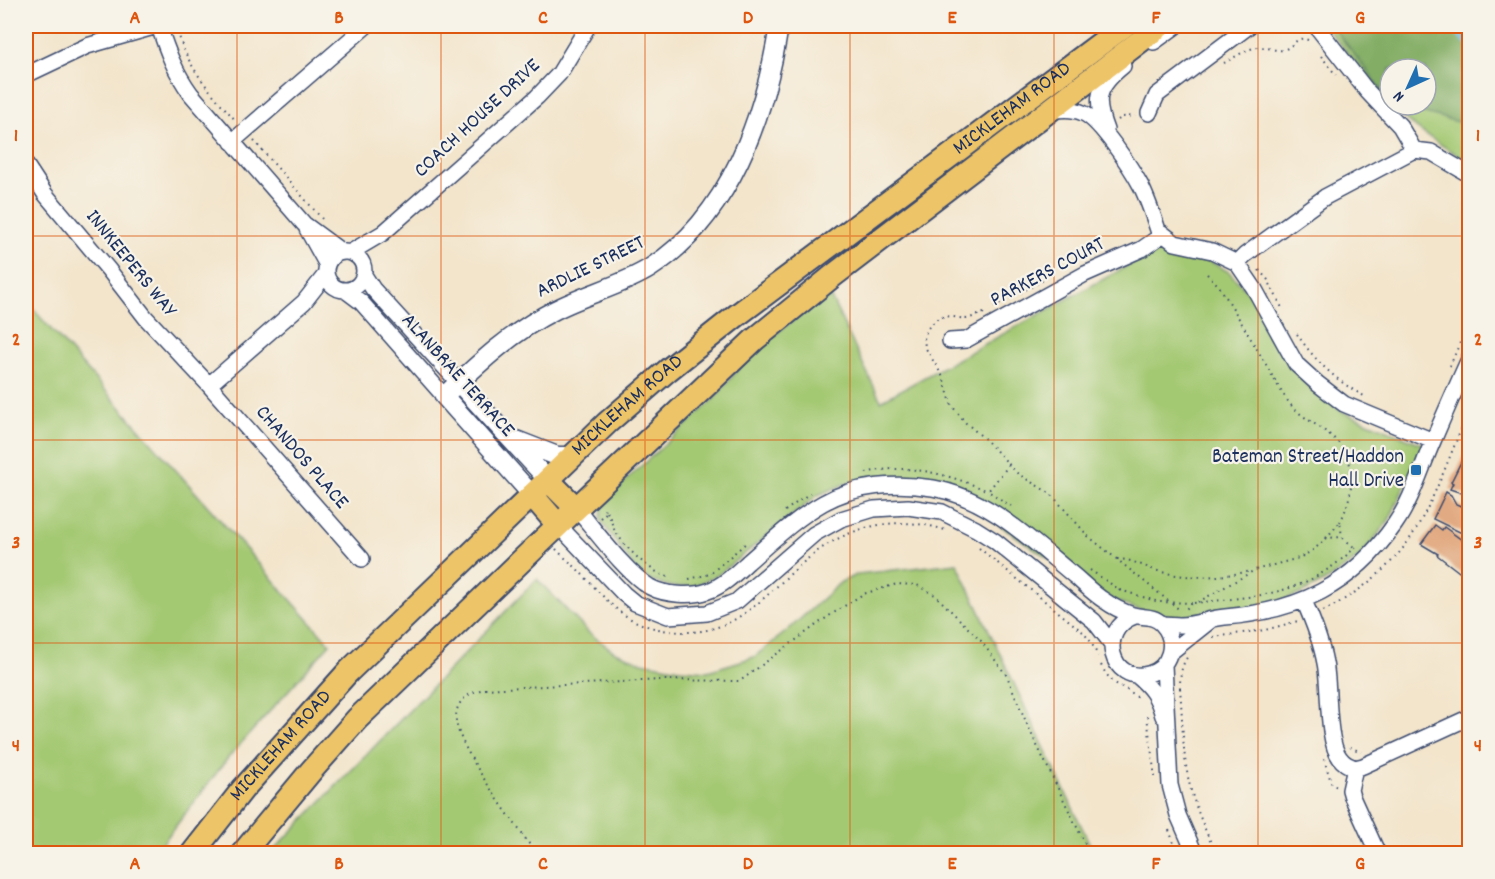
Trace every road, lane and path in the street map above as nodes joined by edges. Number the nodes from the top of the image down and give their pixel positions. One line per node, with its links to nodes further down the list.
1 (158, 26): 14 (street); 20 (street, ALANBRAE TERRACE)
2 (177, 26): 18 (path)
3 (366, 26): 18 (street)
4 (588, 26): 27 (street, COACH HOUSE DRIVE)
5 (779, 26): 38 (street, ARDLIE STREET)
6 (1124, 26): 44 (main road, MICKLEHAM ROAD)
7 (1160, 26): 16 (main road, MICKLEHAM ROAD)
8 (1176, 26): 19 (street)
9 (1249, 26): 17 (street)
10 (1316, 26): 21 (street)
11 (1310, 41): 13 (path)
12 (1317, 51): 15 (path)
13 (1217, 67)
14 (26, 75)
15 (1338, 79)
16 (1049, 111): 19 (street); 46 (main road, MICKLEHAM ROAD)
17 (1149, 112): 19 (path)
18 (245, 130): 20 (street); 25 (path)
19 (1113, 132): 26 (street)
20 (232, 142): 24 (street, ALANBRAE TERRACE)
21 (1414, 150): 23 (street); 28 (street)
22 (26, 165): 39 (street, INNKEEPERS WAY)
23 (1470, 175)
24 (304, 224): 27 (street, ALANBRAE TERRACE); 31 (street, ALANBRAE TERRACE)
25 (327, 225)
26 (1162, 235): 28 (street); 36 (street, PARKERS COURT)
27 (355, 260): 31 (street); 31 (street); 38 (street, ALANBRAE TERRACE)
28 (1241, 260): 34 (path); 43 (street)
29 (1056, 273): 32 (path)
30 (1207, 274): 47 (path)
31 (333, 279): 39 (street); 40 (street, ALANBRAE TERRACE)
32 (993, 308)
33 (986, 312): 57 (path)
34 (1284, 312)
35 (1294, 331): 41 (path)
36 (950, 341)
37 (1470, 357): 43 (street)
38 (458, 382): 40 (street, ARDLIE STREET); 42 (street, ALANBRAE TERRACE)
39 (209, 385): 56 (street, CHANDOS PLACE)
40 (444, 396): 45 (street, ALANBRAE TERRACE)
41 (1363, 396)
42 (509, 436): 44 (street); 45 (street, ALANBRAE TERRACE)
43 (1432, 441): 61 (street)
44 (572, 456): 45 (main road, MICKLEHAM ROAD)
45 (540, 487): 46 (main road); 48 (main road); 78 (main road, MICKLEHAM ROAD)
46 (576, 508): 48 (main road, MICKLEHAM ROAD); 63 (street)
47 (1340, 522): 50 (path); 52 (path)
48 (558, 525): 66 (street); 79 (main road, MICKLEHAM ROAD)
49 (957, 535): 55 (path)
50 (1342, 537): 52 (path); 54 (path)
51 (1365, 539): 54 (path)
52 (1323, 541): 58 (path)
53 (972, 544): 70 (path)
54 (1355, 548): 60 (path)
55 (560, 553)
56 (362, 559)
57 (1117, 559): 58 (path); 62 (path)
58 (1255, 570): 60 (path)
59 (1120, 590): 62 (path)
60 (1196, 602): 62 (path); 65 (path)
61 (1304, 602): 65 (street); 75 (street)
62 (1172, 604): 65 (path)
63 (1135, 616): 64 (street); 66 (street)
64 (1162, 624): 65 (street); 67 (street)
65 (1186, 626): 67 (street); 69 (path)
66 (1111, 643): 68 (street)
67 (1167, 659): 68 (street); 69 (street)
68 (1136, 675): 69 (street)
69 (1160, 692): 70 (path); 70 (path); 83 (street); 84 (path)
70 (1134, 694)
71 (1146, 709): 76 (path)
72 (1470, 717): 75 (street)
73 (1347, 743): 74 (path)
74 (1367, 752)
75 (1355, 768): 85 (street)
76 (1156, 788)
77 (1168, 827): 82 (path)
78 (192, 854)
79 (242, 854)
80 (536, 854): 81 (path)
81 (1090, 854)
82 (1178, 854)
83 (1195, 854)
84 (1216, 854)
85 (1378, 854)

